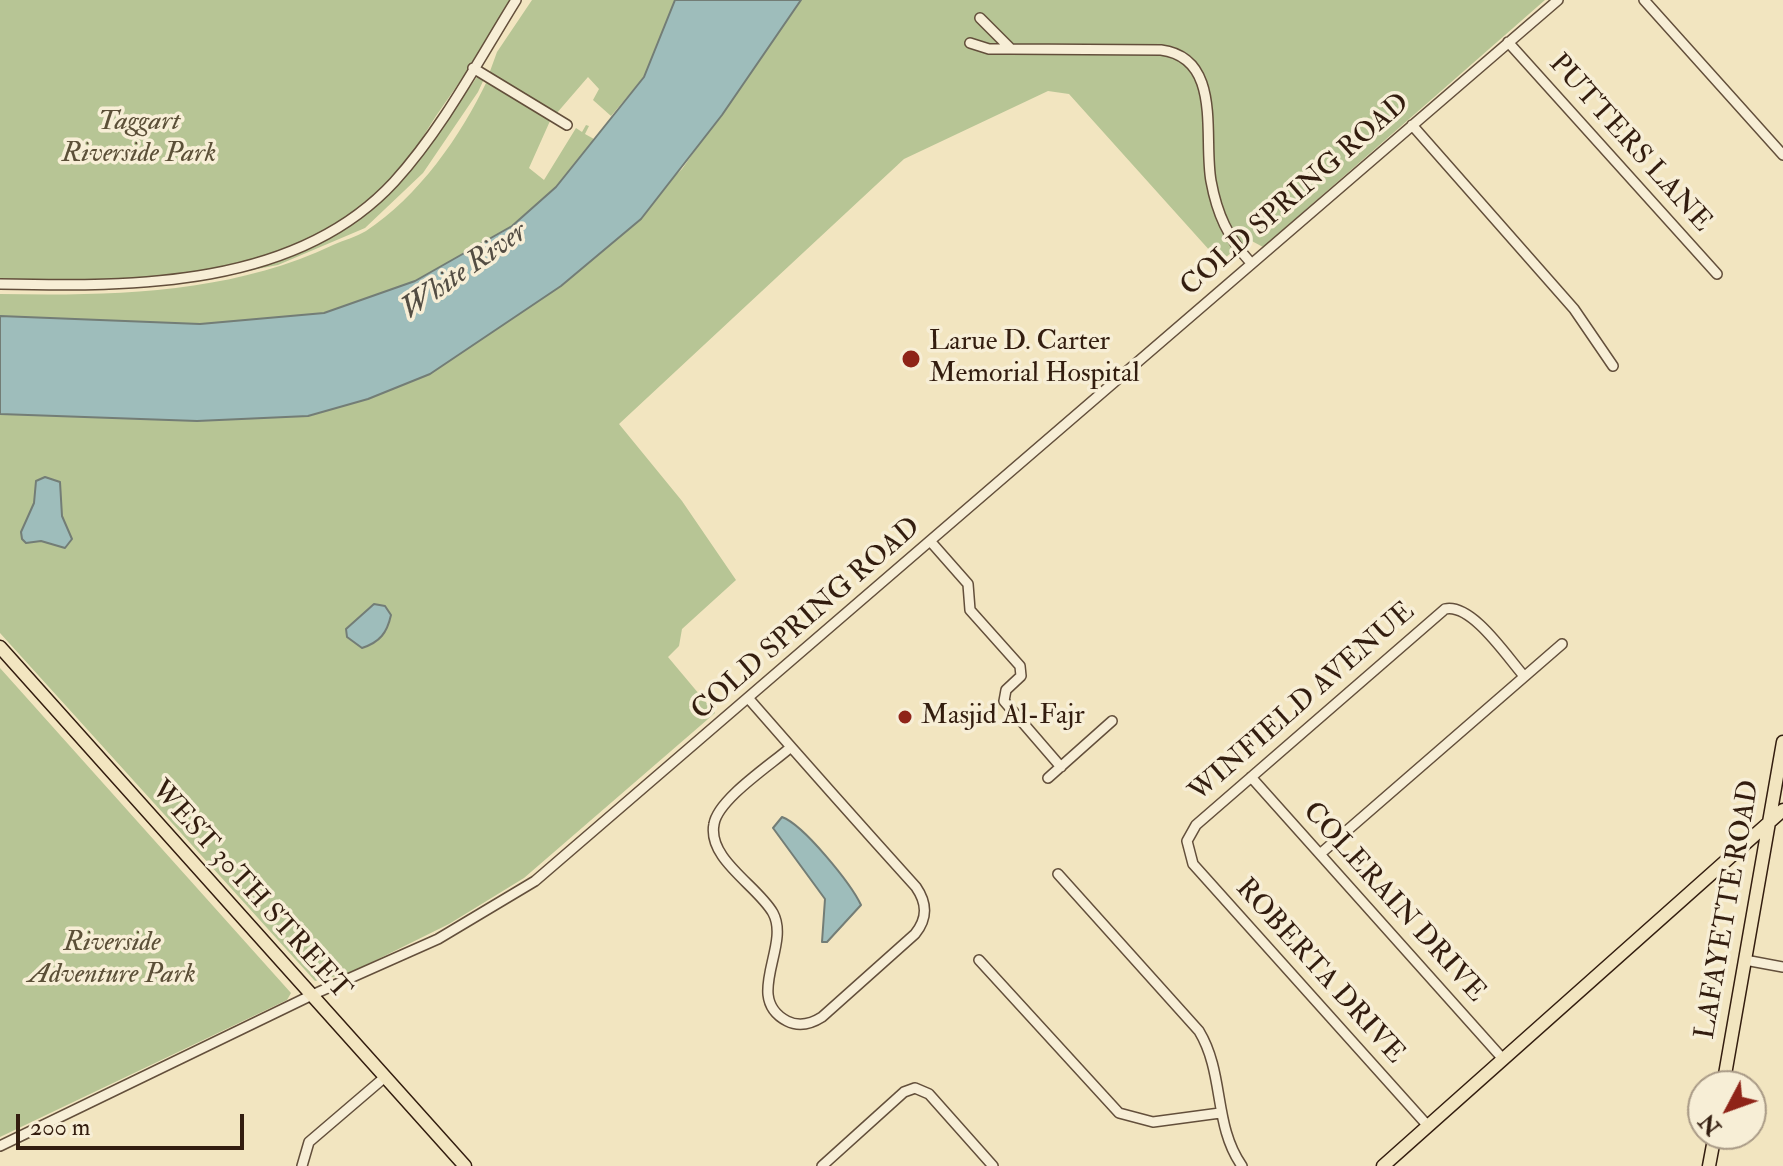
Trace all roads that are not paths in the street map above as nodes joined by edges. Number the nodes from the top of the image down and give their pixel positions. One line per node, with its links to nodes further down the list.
1 (516, 0): 8 (street)
2 (1558, 0): 5 (street, COLD SPRING ROAD)
3 (1644, 0): 11 (street)
4 (980, 18): 7 (street)
5 (1508, 42): 10 (street, COLD SPRING ROAD); 13 (street, PUTTERS LANE)
6 (970, 43): 7 (street)
7 (1011, 49): 12 (street)
8 (473, 68): 9 (street); 14 (street)
9 (567, 125)
10 (1412, 125): 12 (street, COLD SPRING ROAD); 15 (street)
11 (1783, 155)
12 (1251, 263): 16 (street, COLD SPRING ROAD)
13 (1717, 274)
14 (0, 284)
15 (1613, 366)
16 (931, 542): 20 (street, COLD SPRING ROAD); 24 (street)
17 (1562, 644): 19 (street)
18 (0, 647): 35 (main road, WEST 30TH STREET)
19 (1524, 676): 25 (street, WINFIELD AVENUE); 30 (street)
20 (749, 699): 23 (street); 35 (street, COLD SPRING ROAD)
21 (1112, 721): 24 (street)
22 (1783, 742): 28 (main road, LAFAYETTE ROAD)
23 (791, 747): 23 (street)
24 (1061, 767): 26 (street)
25 (1251, 777): 29 (street, WINFIELD AVENUE); 30 (street, COLERAIN DRIVE)
26 (1048, 778)
27 (1783, 810): 28 (main road)
28 (1769, 821): 33 (main road, LAFAYETTE ROAD); 36 (main road)
29 (1187, 843): 40 (street, ROBERTA DRIVE)
30 (1320, 854): 36 (street, COLERAIN DRIVE)
31 (1058, 874): 39 (street)
32 (979, 960): 39 (street)
33 (1745, 960): 34 (street); 37 (main road, LAFAYETTE ROAD)
34 (1783, 967)
35 (312, 995): 38 (main road, WEST 30TH STREET); 41 (street, COLD SPRING ROAD)
36 (1503, 1059): 40 (main road)
37 (1726, 1070)
38 (385, 1077): 42 (street); 43 (main road, WEST 30TH STREET)
39 (1220, 1113): 46 (street)
40 (1428, 1126): 47 (main road)
41 (0, 1146)
42 (302, 1166)
43 (465, 1166)
44 (822, 1166): 45 (street)
45 (993, 1166)
46 (1242, 1166)
47 (1383, 1166)

